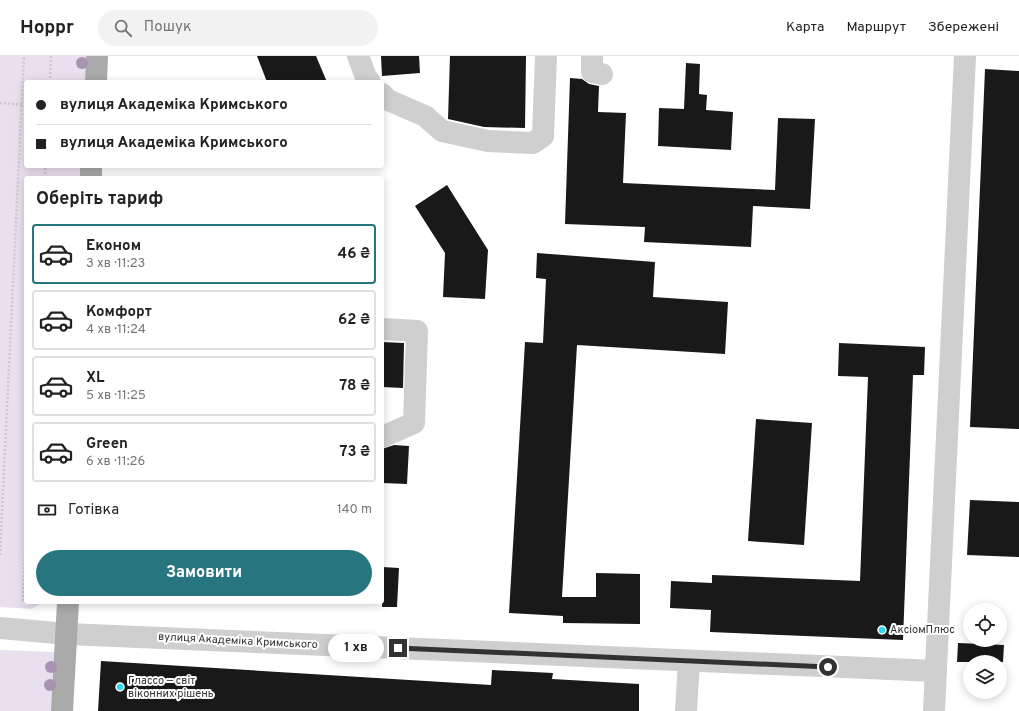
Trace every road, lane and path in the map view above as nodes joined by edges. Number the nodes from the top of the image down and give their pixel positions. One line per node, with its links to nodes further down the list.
1 (24, 56): 12 (path)
2 (51, 56): 7 (path)
3 (97, 56): 8 (main road)
4 (358, 56): 9 (street)
5 (546, 56): 10 (street)
6 (965, 56): 23 (street)
7 (50, 80)
8 (96, 80)
9 (368, 80)
10 (384, 96)
11 (0, 103): 12 (path)
12 (21, 104): 13 (path); 16 (path)
13 (24, 105)
14 (384, 329): 15 (street)
15 (384, 436)
16 (0, 555)
17 (24, 579): 18 (path)
18 (23, 601)
19 (68, 604): 21 (main road)
20 (0, 628): 21 (street, вулиця Академіка Кримського)
21 (67, 634): 22 (street, вулиця Академіка Кримського); 24 (main road)
22 (689, 661): 23 (street, вулиця Академіка Кримського); 25 (street)
23 (936, 672): 26 (street)
24 (62, 711)
25 (686, 711)
26 (934, 711)

